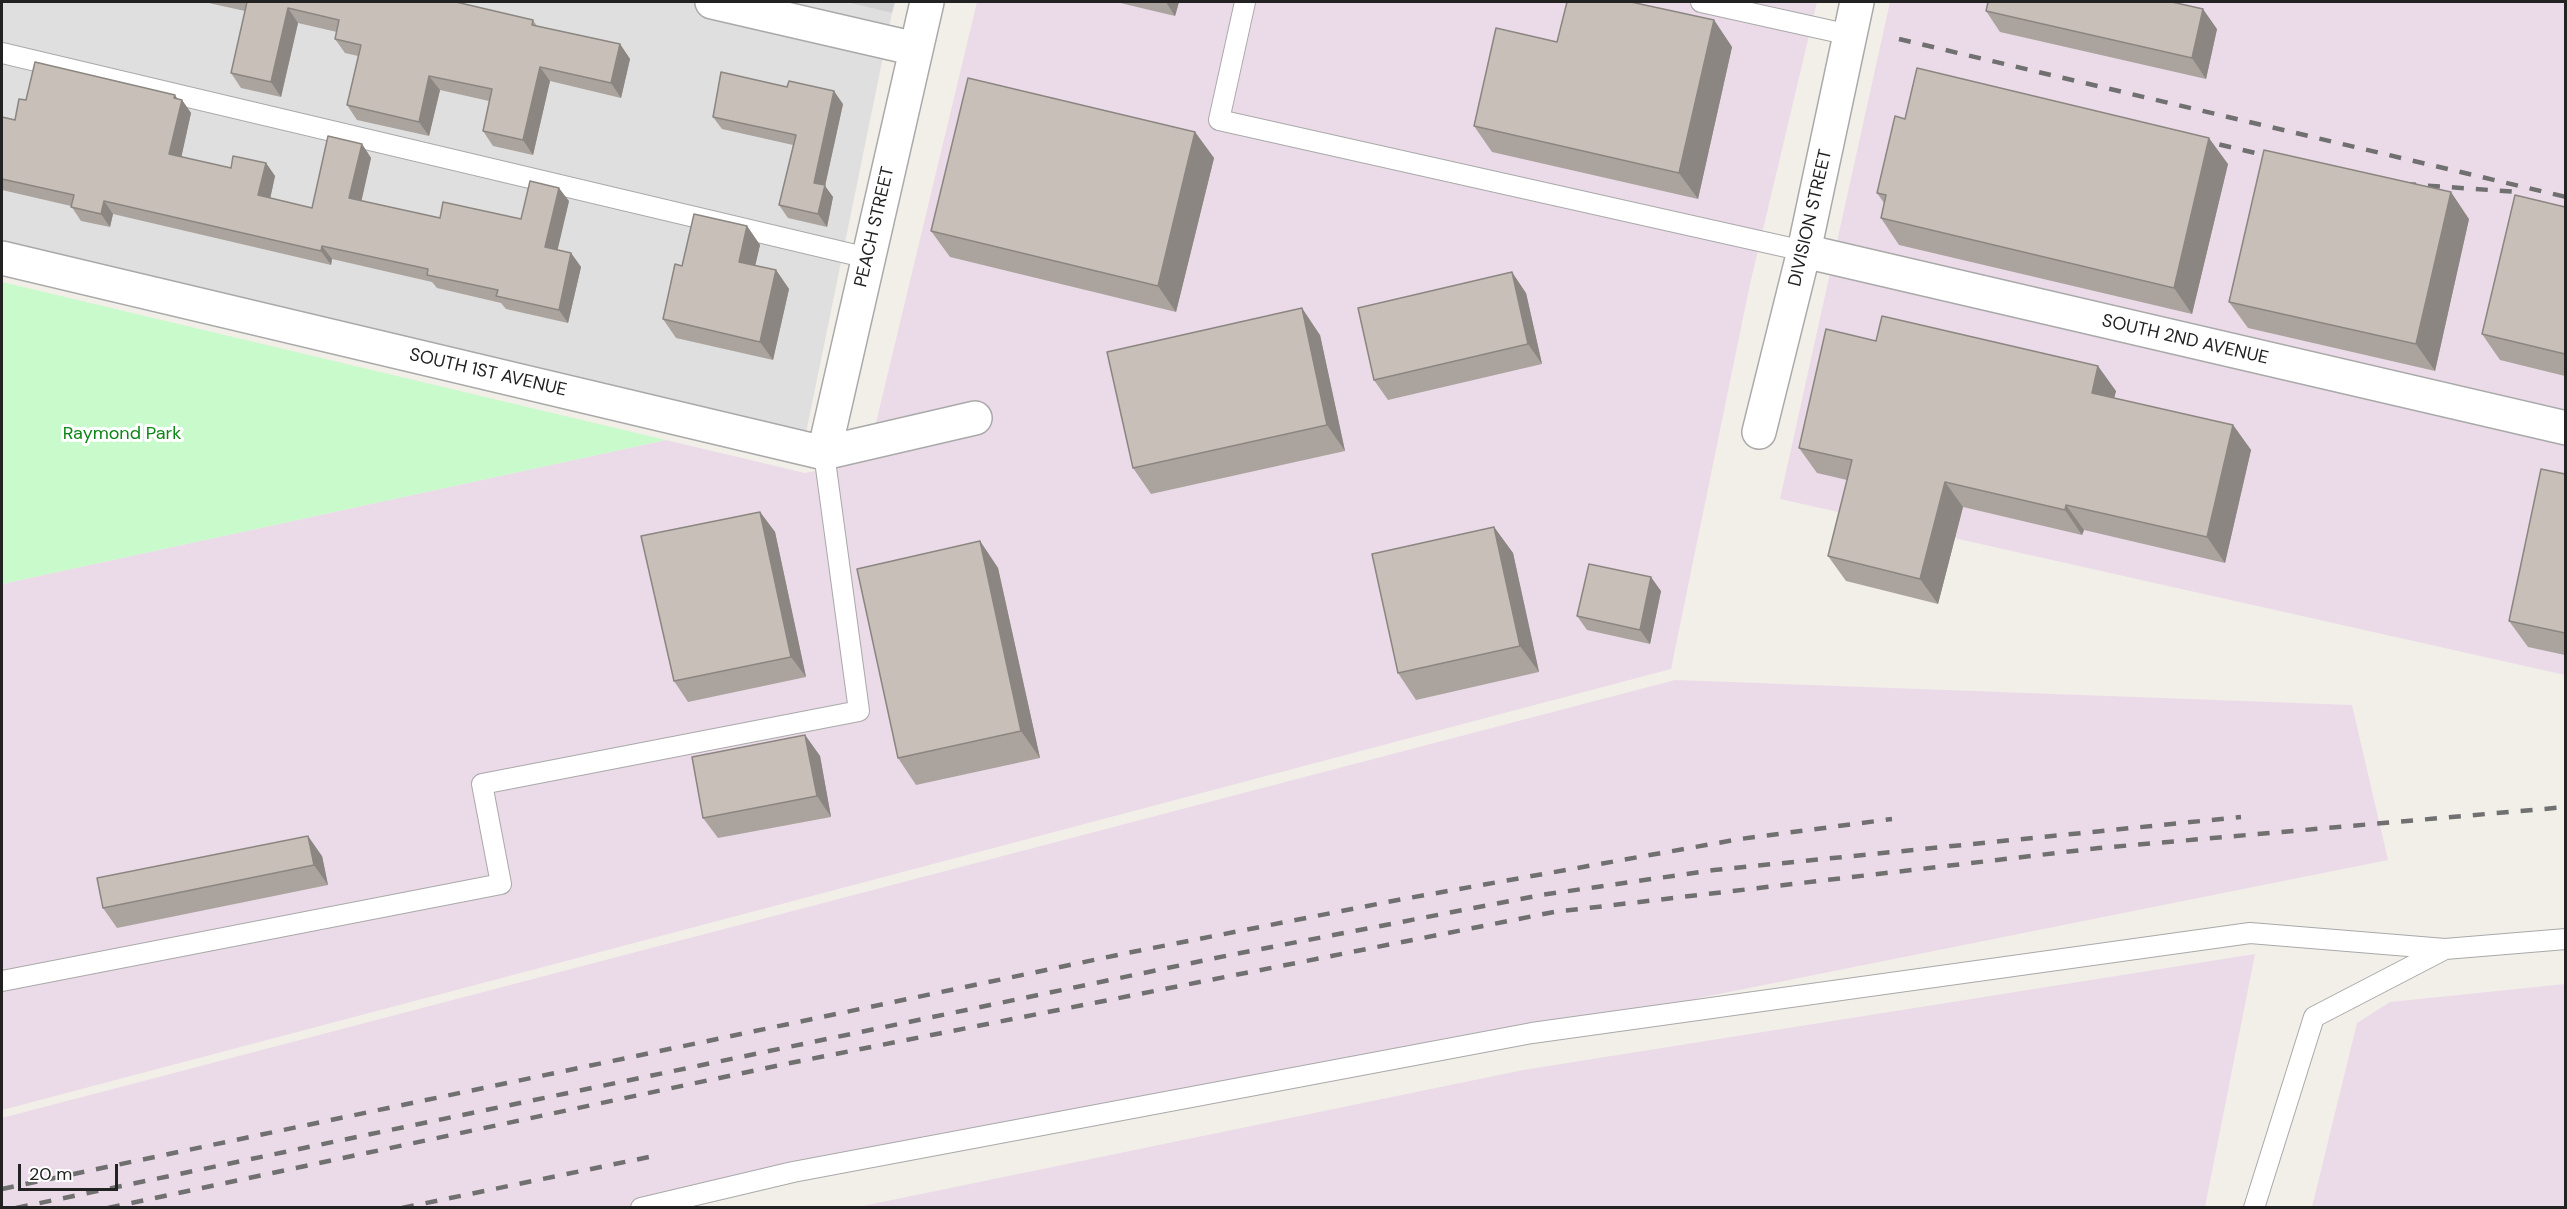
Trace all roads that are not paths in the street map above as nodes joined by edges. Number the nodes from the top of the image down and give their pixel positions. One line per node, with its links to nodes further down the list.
1 (712, 2): 7 (street)
2 (927, 2): 7 (street, PEACH STREET)
3 (1245, 2): 9 (lane)
4 (1701, 2): 6 (lane)
5 (1857, 2): 6 (street, DIVISION STREET)
6 (1850, 35): 9 (street, DIVISION STREET)
7 (916, 50): 11 (street, PEACH STREET)
8 (2, 53): 11 (lane)
9 (1804, 251): 13 (street, SOUTH 2ND AVENUE); 14 (street, DIVISION STREET)
10 (2, 258): 15 (street, SOUTH 1ST AVENUE)
11 (868, 258): 15 (street, PEACH STREET)
12 (975, 418): 15 (street, SOUTH 1ST AVENUE)
13 (2565, 428)
14 (1758, 432)
15 (824, 453): 18 (lane)
16 (2565, 939): 17 (lane)
17 (2445, 949): 19 (lane); 20 (lane)
18 (2, 981)
19 (641, 1208)
20 (2254, 1208)

